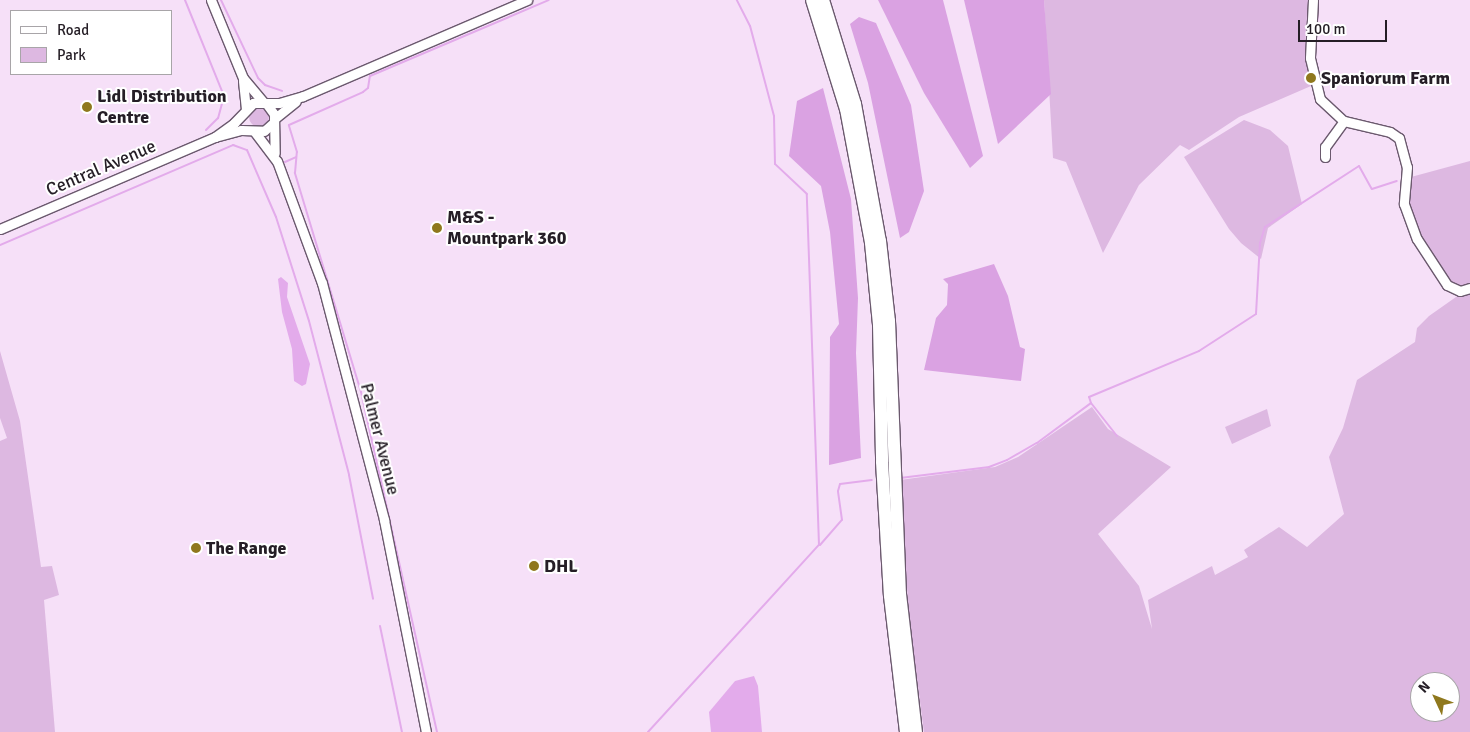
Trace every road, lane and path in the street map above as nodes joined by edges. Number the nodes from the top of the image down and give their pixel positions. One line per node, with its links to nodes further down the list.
1 (211, 0): 6 (street)
2 (527, 0): 7 (street)
3 (812, 0): 19 (highway)
4 (823, 0): 20 (highway)
5 (1313, 0): 11 (street)
6 (243, 78): 8 (street); 9 (street)
7 (303, 96): 8 (street); 10 (street)
8 (264, 103): 9 (street); 10 (street)
9 (245, 110): 12 (street); 13 (street)
10 (273, 121): 12 (street); 15 (street)
11 (1344, 121): 14 (street); 17 (street)
12 (254, 131): 13 (street); 15 (street)
13 (215, 137): 16 (street, Central Avenue)
14 (1325, 157)
15 (277, 161): 18 (street, Palmer Avenue)
16 (0, 229)
17 (1470, 288)
18 (426, 732)
19 (906, 732)
20 (916, 732)

